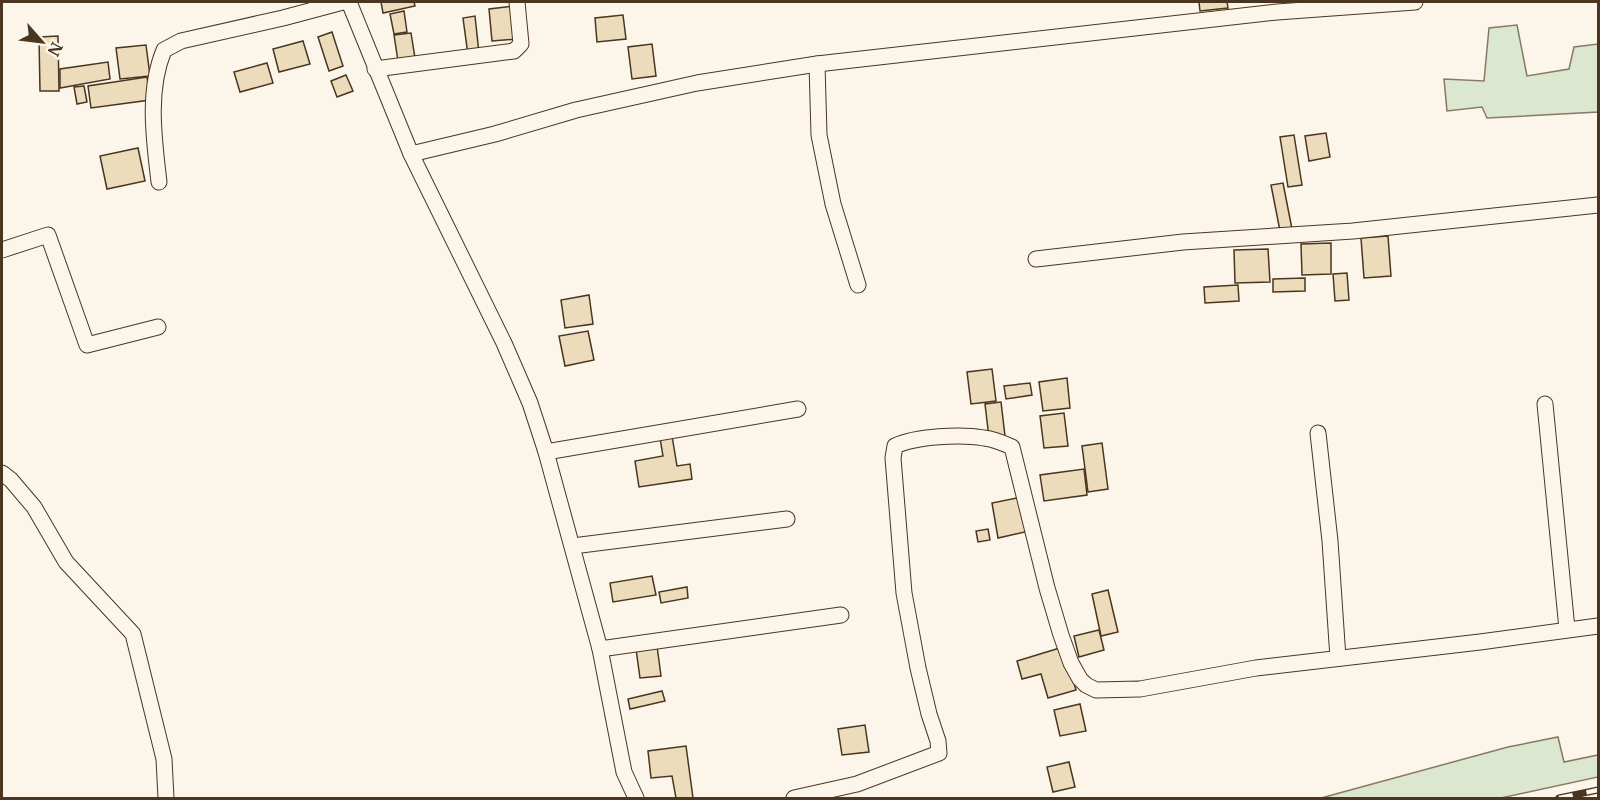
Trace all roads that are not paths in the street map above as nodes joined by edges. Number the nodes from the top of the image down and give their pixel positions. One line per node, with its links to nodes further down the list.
1 (343, 2): 8 (street)
2 (349, 2): 6 (street)
3 (518, 2): 6 (street)
4 (1415, 2): 5 (street)
5 (817, 64): 7 (street); 12 (street)
6 (375, 69): 7 (street)
7 (411, 154): 17 (street)
8 (159, 183)
9 (1599, 205): 11 (street)
10 (2, 250): 13 (street)
11 (1036, 259)
12 (858, 285)
13 (158, 327)
14 (1545, 404): 23 (street)
15 (798, 409): 17 (street)
16 (1318, 433): 25 (street)
17 (546, 452): 20 (street)
18 (2, 473): 26 (street)
19 (787, 519): 20 (street)
20 (573, 546): 24 (street)
21 (841, 615): 24 (street)
22 (1599, 626): 23 (street)
23 (1567, 629): 25 (street)
24 (600, 649): 27 (street)
25 (1338, 658): 28 (street)
26 (166, 798)
27 (636, 798)
28 (794, 798)

